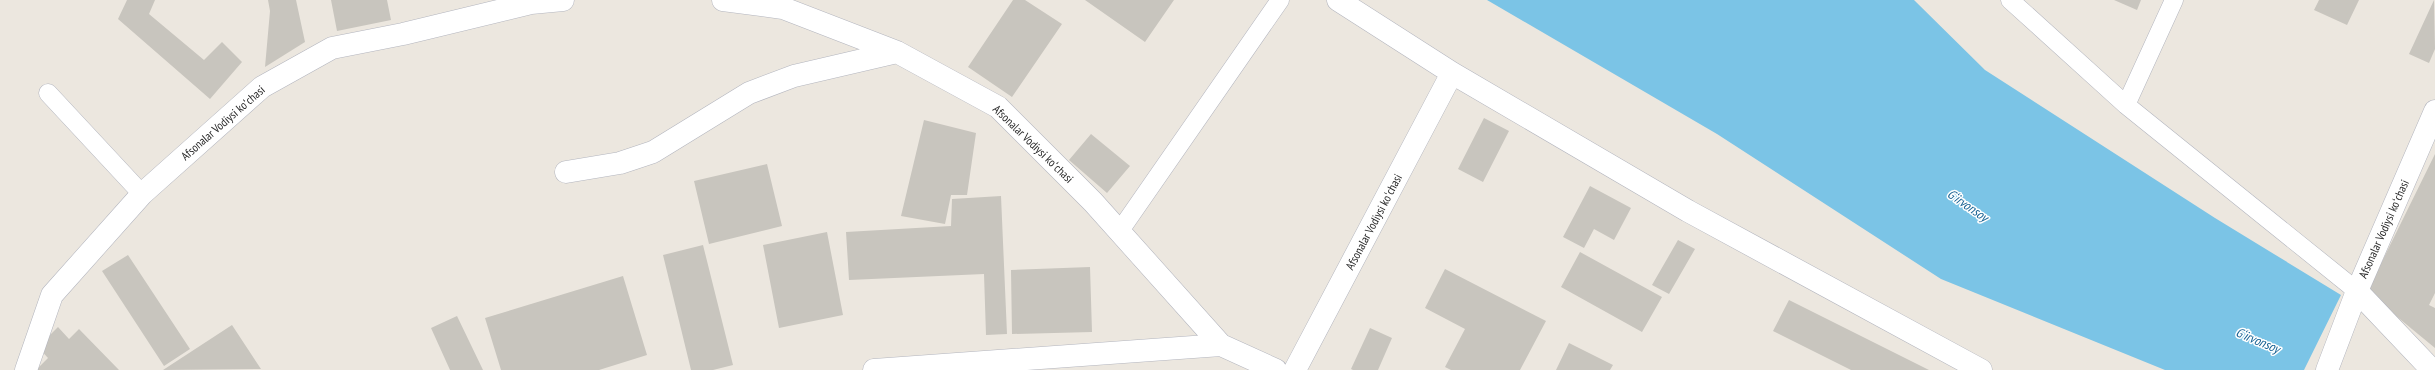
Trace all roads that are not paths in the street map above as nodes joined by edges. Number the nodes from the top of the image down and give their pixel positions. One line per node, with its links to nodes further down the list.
1 (563, 0): 13 (street, Afsonalar Vodiysi koʻchasi)
2 (723, 0): 7 (street, Afsonalar Vodiysi koʻchasi)
3 (1280, 0): 14 (lane)
4 (1338, 0): 8 (street)
5 (2010, 0): 10 (lane)
6 (2174, 0): 10 (lane)
7 (897, 52): 12 (street); 14 (street, Afsonalar Vodiysi koʻchasi)
8 (1452, 73): 20 (street, Afsonalar Vodiysi koʻchasi); 21 (street)
9 (48, 93): 13 (lane)
10 (2126, 105): 15 (lane)
11 (2435, 111): 15 (street, Afsonalar Vodiysi koʻchasi)
12 (566, 172)
13 (142, 194): 17 (street, Afsonalar Vodiysi koʻchasi)
14 (1120, 232): 16 (street, Afsonalar Vodiysi koʻchasi)
15 (2357, 291): 22 (street); 23 (street, Afsonalar Vodiysi koʻchasi)
16 (1221, 345): 18 (street, Afsonalar Vodiysi koʻchasi); 19 (street, Afsonalar Vodiysi koʻchasi)
17 (26, 370)
18 (874, 370)
19 (1276, 370)
20 (1295, 370)
21 (1981, 370)
22 (2327, 370)
23 (2432, 370)

